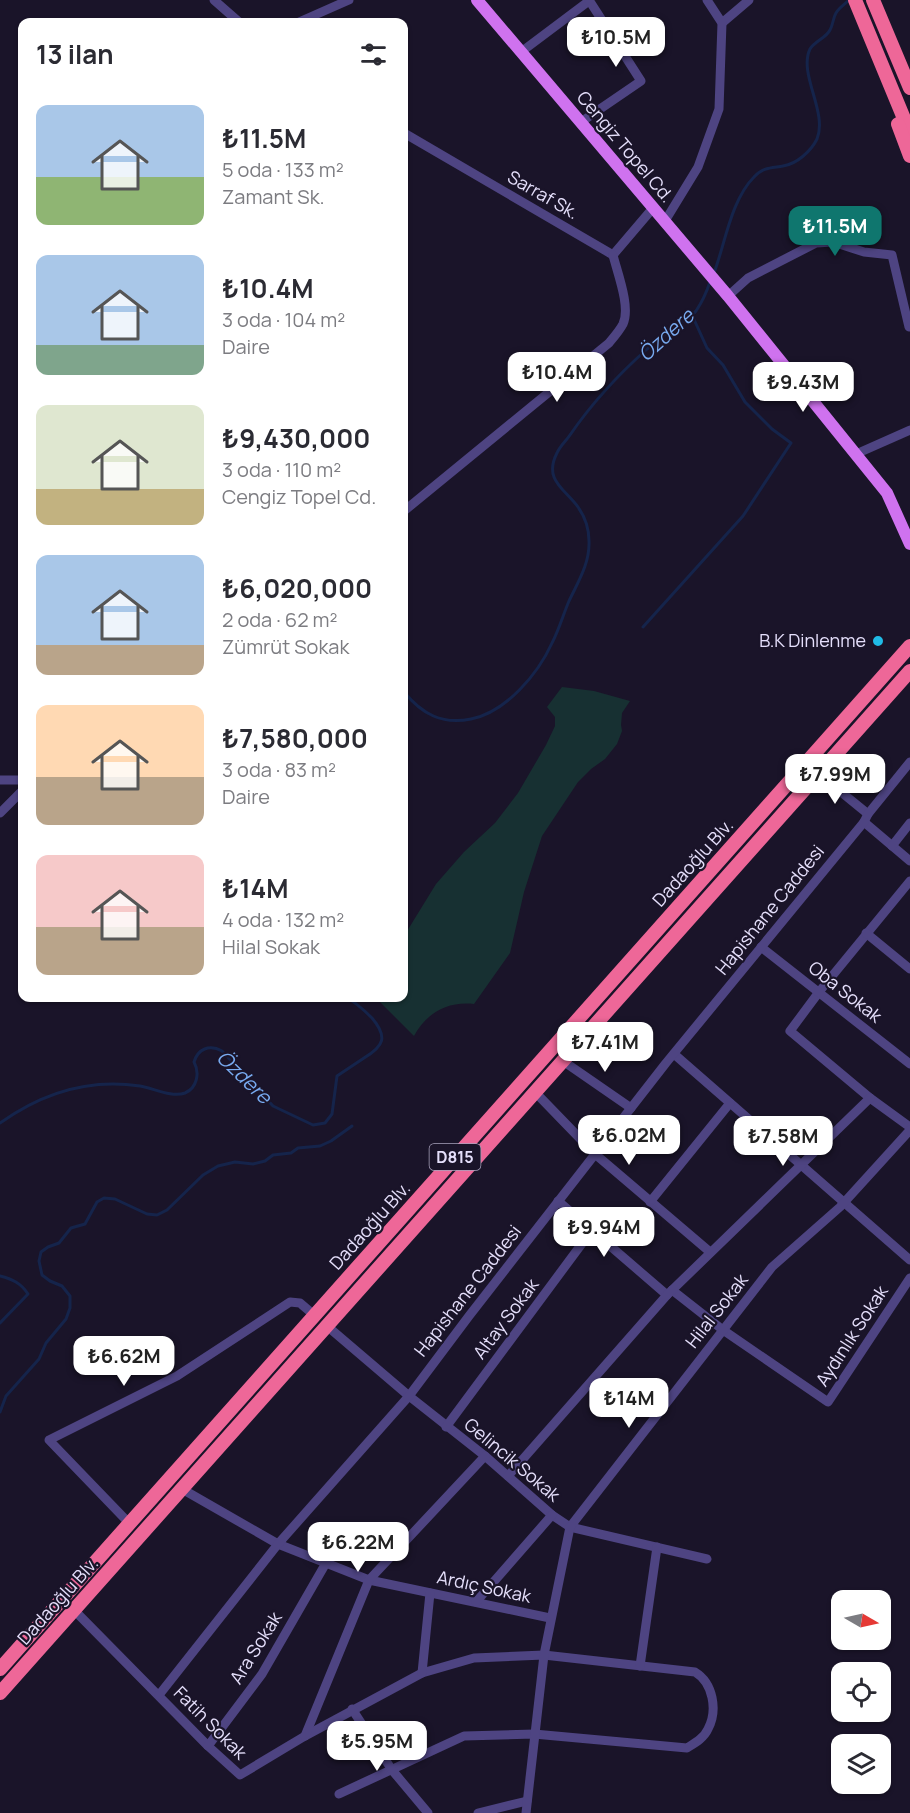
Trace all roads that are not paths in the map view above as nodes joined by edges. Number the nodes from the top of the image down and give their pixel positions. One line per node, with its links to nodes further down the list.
1 (214, 0): 9 (street)
2 (477, 0): 12 (main road, Cengiz Topel Cd.)
3 (707, 0): 11 (street)
4 (749, 0): 11 (street)
5 (855, 0): 13 (highway)
6 (873, 0): 14 (highway)
7 (346, 1): 10 (street)
8 (589, 1): 12 (street); 15 (street)
9 (234, 18)
10 (308, 18)
11 (722, 23): 20 (street)
12 (521, 52): 15 (main road, Cengiz Topel Cd.)
13 (887, 78): 16 (highway); 18 (highway)
14 (910, 88)
15 (581, 122): 19 (main road, Cengiz Topel Cd.)
16 (910, 133)
17 (408, 135): 21 (street, Sarraf Sk.)
18 (910, 156)
19 (653, 208): 20 (main road, Cengiz Topel Cd.); 21 (street)
20 (664, 222): 22 (main road, Cengiz Topel Cd.)
21 (613, 255): 26 (street)
22 (724, 291): 23 (street); 25 (main road)
23 (909, 327)
24 (910, 430): 25 (street)
25 (856, 454): 27 (main road)
26 (408, 508)
27 (907, 532): 28 (main road)
28 (910, 544)
29 (910, 646): 64 (highway, Dadaoğlu Blv. / D815)
30 (910, 672): 32 (highway, Dadaoğlu Blv. / D815)
31 (910, 762): 37 (street, Hapishane Caddesi)
32 (819, 774): 37 (street); 47 (highway, Dadaoğlu Blv. / D815)
33 (0, 780): 34 (street)
34 (18, 780)
35 (18, 795): 36 (street)
36 (0, 813)
37 (866, 818): 39 (street); 43 (street, Hapishane Caddesi)
38 (910, 823): 39 (street)
39 (892, 846): 40 (street)
40 (910, 861)
41 (910, 881): 42 (street)
42 (866, 933): 44 (street); 45 (street)
43 (760, 946): 45 (street, Oba Sokak); 46 (street, Hapishane Caddesi)
44 (910, 969)
45 (819, 992): 48 (street, Oba Sokak); 50 (street)
46 (674, 1054): 51 (street); 52 (street, Hapishane Caddesi)
47 (563, 1061): 49 (highway, Dadaoğlu Blv. / D815); 52 (street)
48 (910, 1064)
49 (536, 1092): 54 (street); 65 (highway, Dadaoğlu Blv. / D815)
50 (870, 1098): 53 (street); 55 (street)
51 (730, 1103): 55 (street); 57 (street)
52 (631, 1108): 54 (street, Hapishane Caddesi)
53 (910, 1129): 58 (street, Hilal Sokak)
54 (595, 1154): 56 (street, Hapishane Caddesi); 57 (street)
55 (802, 1166): 58 (street); 60 (street)
56 (558, 1201): 59 (street, Aydınlık Sokak); 67 (street, Hapishane Caddesi)
57 (650, 1202): 60 (street)
58 (844, 1202): 61 (street); 66 (street, Hilal Sokak)
59 (592, 1230): 63 (street, Aydınlık Sokak); 68 (street, Altay Sokak)
60 (710, 1252): 63 (street)
61 (910, 1260)
62 (910, 1278): 66 (street, Aydınlık Sokak)
63 (669, 1292): 66 (street, Aydınlık Sokak); 70 (street)
64 (315, 1315): 73 (highway, Dadaoğlu Blv. / D815); 73 (street)
65 (327, 1326): 67 (street, Gelincik Sokak); 71 (highway, Dadaoğlu Blv. / D815)
66 (723, 1330): 74 (street, Hilal Sokak)
67 (408, 1396): 68 (street, Gelincik Sokak); 75 (street, Hapishane Caddesi)
68 (446, 1427): 69 (street, Gelincik Sokak)
69 (485, 1456): 70 (street, Gelincik Sokak); 79 (street)
70 (508, 1476): 72 (street, Gelincik Sokak)
71 (182, 1489): 75 (street, Ardıç Sokak); 82 (highway, Dadaoğlu Blv. / D815)
72 (552, 1515): 74 (street, Gelincik Sokak); 81 (street)
73 (129, 1523): 86 (highway, Dadaoğlu Blv. / D815)
74 (570, 1527): 76 (street, Gelincik Sokak); 83 (street, Hilal Sokak)
75 (278, 1544): 78 (street, Ardıç Sokak); 89 (street, Hapishane Caddesi)
76 (657, 1547): 77 (street, Gelincik Sokak); 85 (street)
77 (707, 1559)
78 (326, 1563): 79 (street, Ardıç Sokak); 93 (street, Ara Sokak)
79 (369, 1580): 80 (street, Ardıç Sokak); 92 (street)
80 (430, 1593): 81 (street, Ardıç Sokak); 87 (street)
81 (476, 1602): 83 (street, Ardıç Sokak)
82 (74, 1610): 88 (highway, Dadaoğlu Blv. / D815); 89 (street, Fatih Sokak)
83 (550, 1618): 84 (street, Hilal Sokak)
84 (544, 1655): 85 (street, Fatih Sokak); 87 (street, Fatih Sokak); 91 (street, Hilal Sokak)
85 (640, 1666): 91 (street, Fatih Sokak)
86 (0, 1668)
87 (422, 1673): 90 (street, Fatih Sokak)
88 (0, 1693)
89 (159, 1695): 93 (street, Fatih Sokak)
90 (352, 1709): 92 (street, Fatih Sokak); 94 (street)
91 (534, 1734): 94 (street, Fatih Sokak); 96 (street, Hilal Sokak)
92 (305, 1736): 93 (street, Fatih Sokak)
93 (208, 1746)
94 (392, 1770): 95 (street, Fatih Sokak); 97 (street)
95 (339, 1794)
96 (527, 1801): 98 (street); 99 (street, Hilal Sokak)
97 (428, 1813)
98 (478, 1813)
99 (526, 1813)

